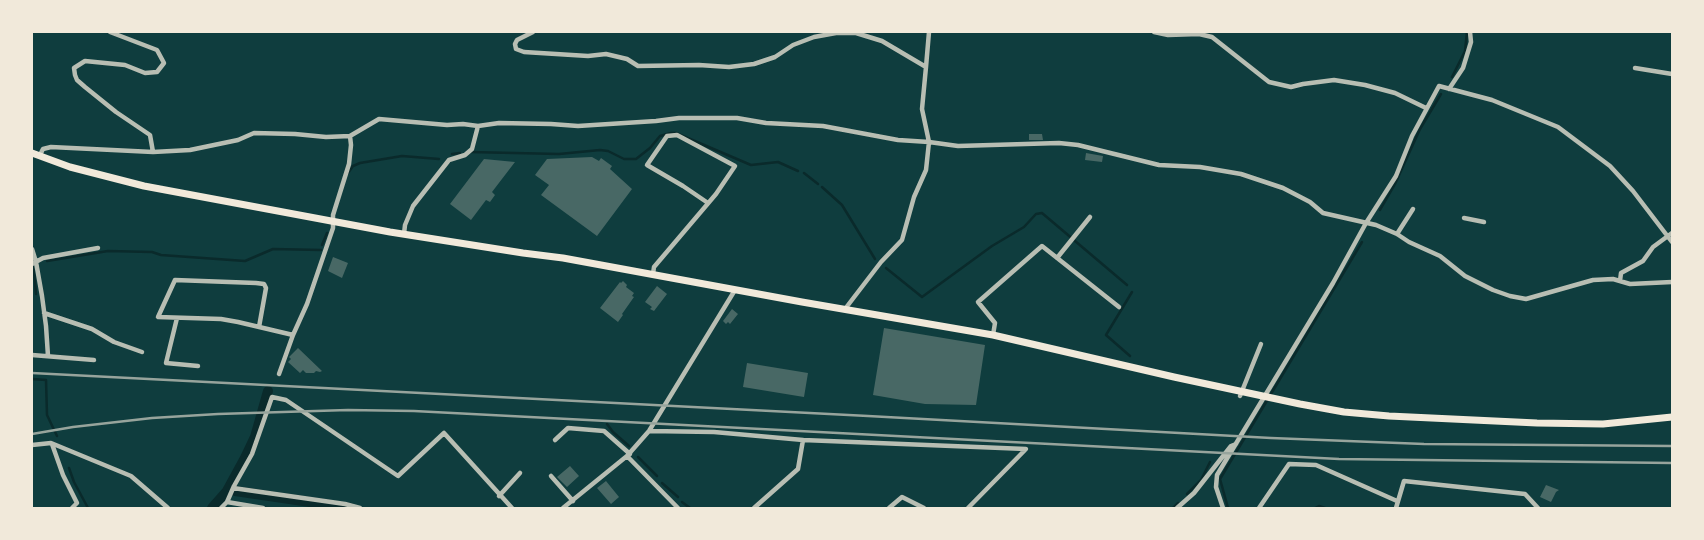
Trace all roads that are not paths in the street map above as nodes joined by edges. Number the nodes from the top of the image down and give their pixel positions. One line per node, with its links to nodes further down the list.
1 (110, 32): 14 (street)
2 (533, 32): 6 (street)
3 (929, 32): 6 (street)
4 (1154, 32): 10 (street)
5 (1470, 32): 9 (street)
6 (926, 67): 13 (street)
7 (1635, 68): 8 (street)
8 (1672, 74)
9 (1449, 89): 10 (street); 25 (street)
10 (1426, 108): 22 (street)
11 (478, 126): 12 (street); 13 (street); 23 (street)
12 (350, 136): 14 (street); 20 (street)
13 (929, 142): 22 (street); 36 (street)
14 (153, 152): 15 (street)
15 (35, 154): 20 (highway)
16 (708, 203): 16 (street); 31 (street)
17 (1413, 209): 24 (street)
18 (1090, 218): 29 (street)
19 (1464, 218): 21 (street)
20 (333, 221): 23 (highway); 40 (street)
21 (1484, 222)
22 (1366, 223): 24 (street); 55 (street)
23 (404, 234): 31 (highway)
24 (1397, 234): 32 (street)
25 (1670, 235): 26 (street); 32 (street)
26 (1672, 242)
27 (98, 248): 30 (street)
28 (32, 249): 30 (street)
29 (1057, 258): 35 (street); 41 (street)
30 (34, 263): 37 (street)
31 (653, 274): 34 (highway)
32 (1620, 281): 33 (street)
33 (1672, 282)
34 (735, 290): 36 (highway); 51 (street)
35 (1119, 307)
36 (845, 309): 41 (highway)
37 (44, 313): 43 (street); 45 (street)
38 (177, 318): 39 (street); 39 (street); 47 (street)
39 (259, 327): 40 (street)
40 (293, 335): 48 (street)
41 (993, 335): 49 (highway)
42 (1261, 344): 49 (street)
43 (142, 352)
44 (32, 355): 45 (street)
45 (48, 355): 46 (street)
46 (94, 360)
47 (198, 366)
48 (279, 374)
49 (1241, 394): 50 (highway)
50 (1672, 417)
51 (649, 432): 53 (street); 57 (street)
52 (555, 440): 57 (street)
53 (803, 440): 73 (street); 76 (street)
54 (51, 443): 56 (street); 65 (street); 66 (street)
55 (1237, 443): 77 (street); 78 (street)
56 (32, 445)
57 (628, 455): 62 (street); 72 (street)
58 (520, 473): 61 (street)
59 (551, 476): 62 (street)
60 (233, 488): 61 (street); 64 (street); 69 (street)
61 (499, 496): 70 (street)
62 (573, 501): 71 (street)
63 (1397, 501): 79 (street); 80 (street); 81 (street)
64 (227, 502): 67 (street); 68 (street)
65 (72, 509)
66 (167, 509)
67 (220, 509)
68 (263, 509)
69 (360, 509)
70 (512, 509)
71 (563, 509)
72 (678, 509)
73 (754, 509)
74 (889, 509): 75 (street)
75 (924, 509)
76 (968, 509)
77 (1177, 509)
78 (1223, 509)
79 (1259, 509)
80 (1396, 509)
81 (1538, 509)

